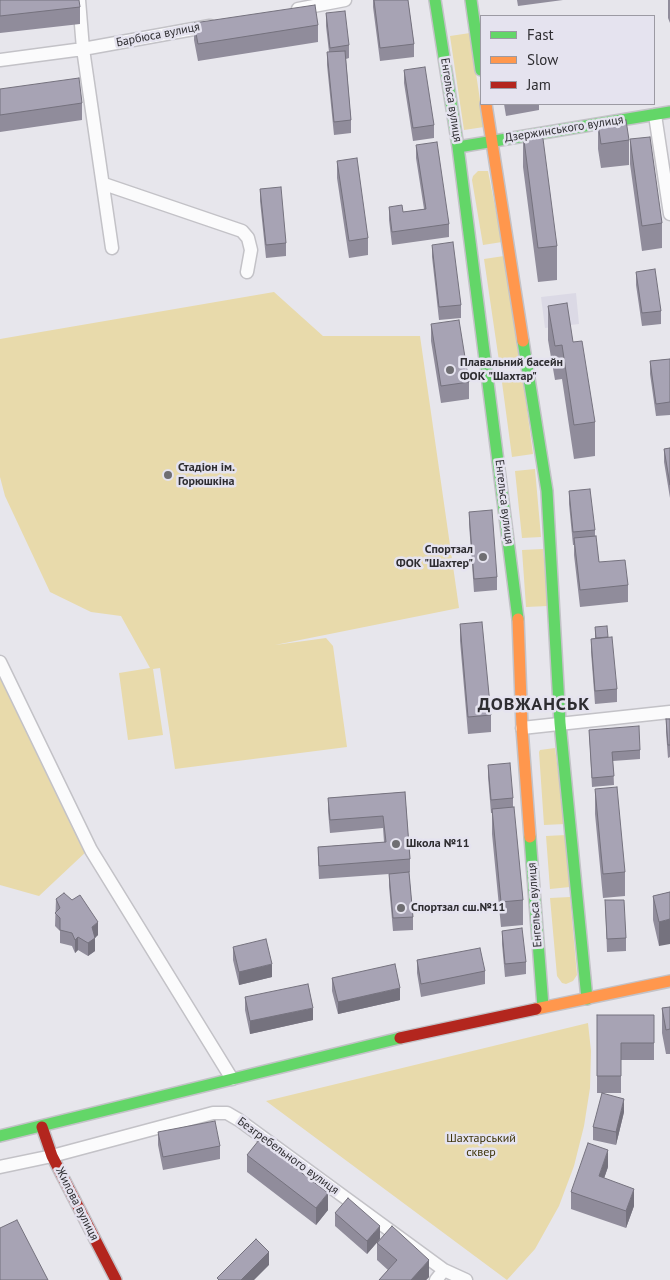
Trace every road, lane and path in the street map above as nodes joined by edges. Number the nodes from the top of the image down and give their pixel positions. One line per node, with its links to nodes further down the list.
1 (79, 0): 7 (street)
2 (345, 0): 5 (street)
3 (435, 0): 14 (street, Енгельса вулиця)
4 (471, 0): 9 (street)
5 (287, 11)
6 (219, 24): 7 (street, Барбюса вулиця)
7 (83, 49): 8 (street, Барбюса вулиця); 15 (street)
8 (0, 60)
9 (480, 63)
10 (486, 105): 13 (street)
11 (670, 112): 12 (street, Дзержинського вулиця)
12 (655, 114): 13 (street, Дзержинського вулиця); 16 (street)
13 (492, 141): 14 (street, Дзержинського вулиця); 21 (street)
14 (458, 147): 22 (street, Енгельса вулиця)
15 (104, 184): 17 (street); 18 (street)
16 (670, 214)
17 (112, 248)
18 (247, 272)
19 (0, 662): 26 (street)
20 (670, 712): 21 (street)
21 (560, 723): 22 (street); 24 (street)
22 (522, 728): 25 (street, Енгельса вулиця)
23 (670, 981): 24 (street)
24 (587, 999): 25 (street)
25 (543, 1006): 26 (street)
26 (232, 1079): 27 (street)
27 (42, 1127): 28 (street); 29 (street, Жилова вулиця)
28 (0, 1136)
29 (52, 1156): 30 (street, Безгребельного вулиця); 31 (street, Безгребельного вулиця); 32 (street, Жилова вулиця)
30 (0, 1167)
31 (440, 1275): 33 (street, Безгребельного вулиця)
32 (116, 1280)
33 (466, 1280)

